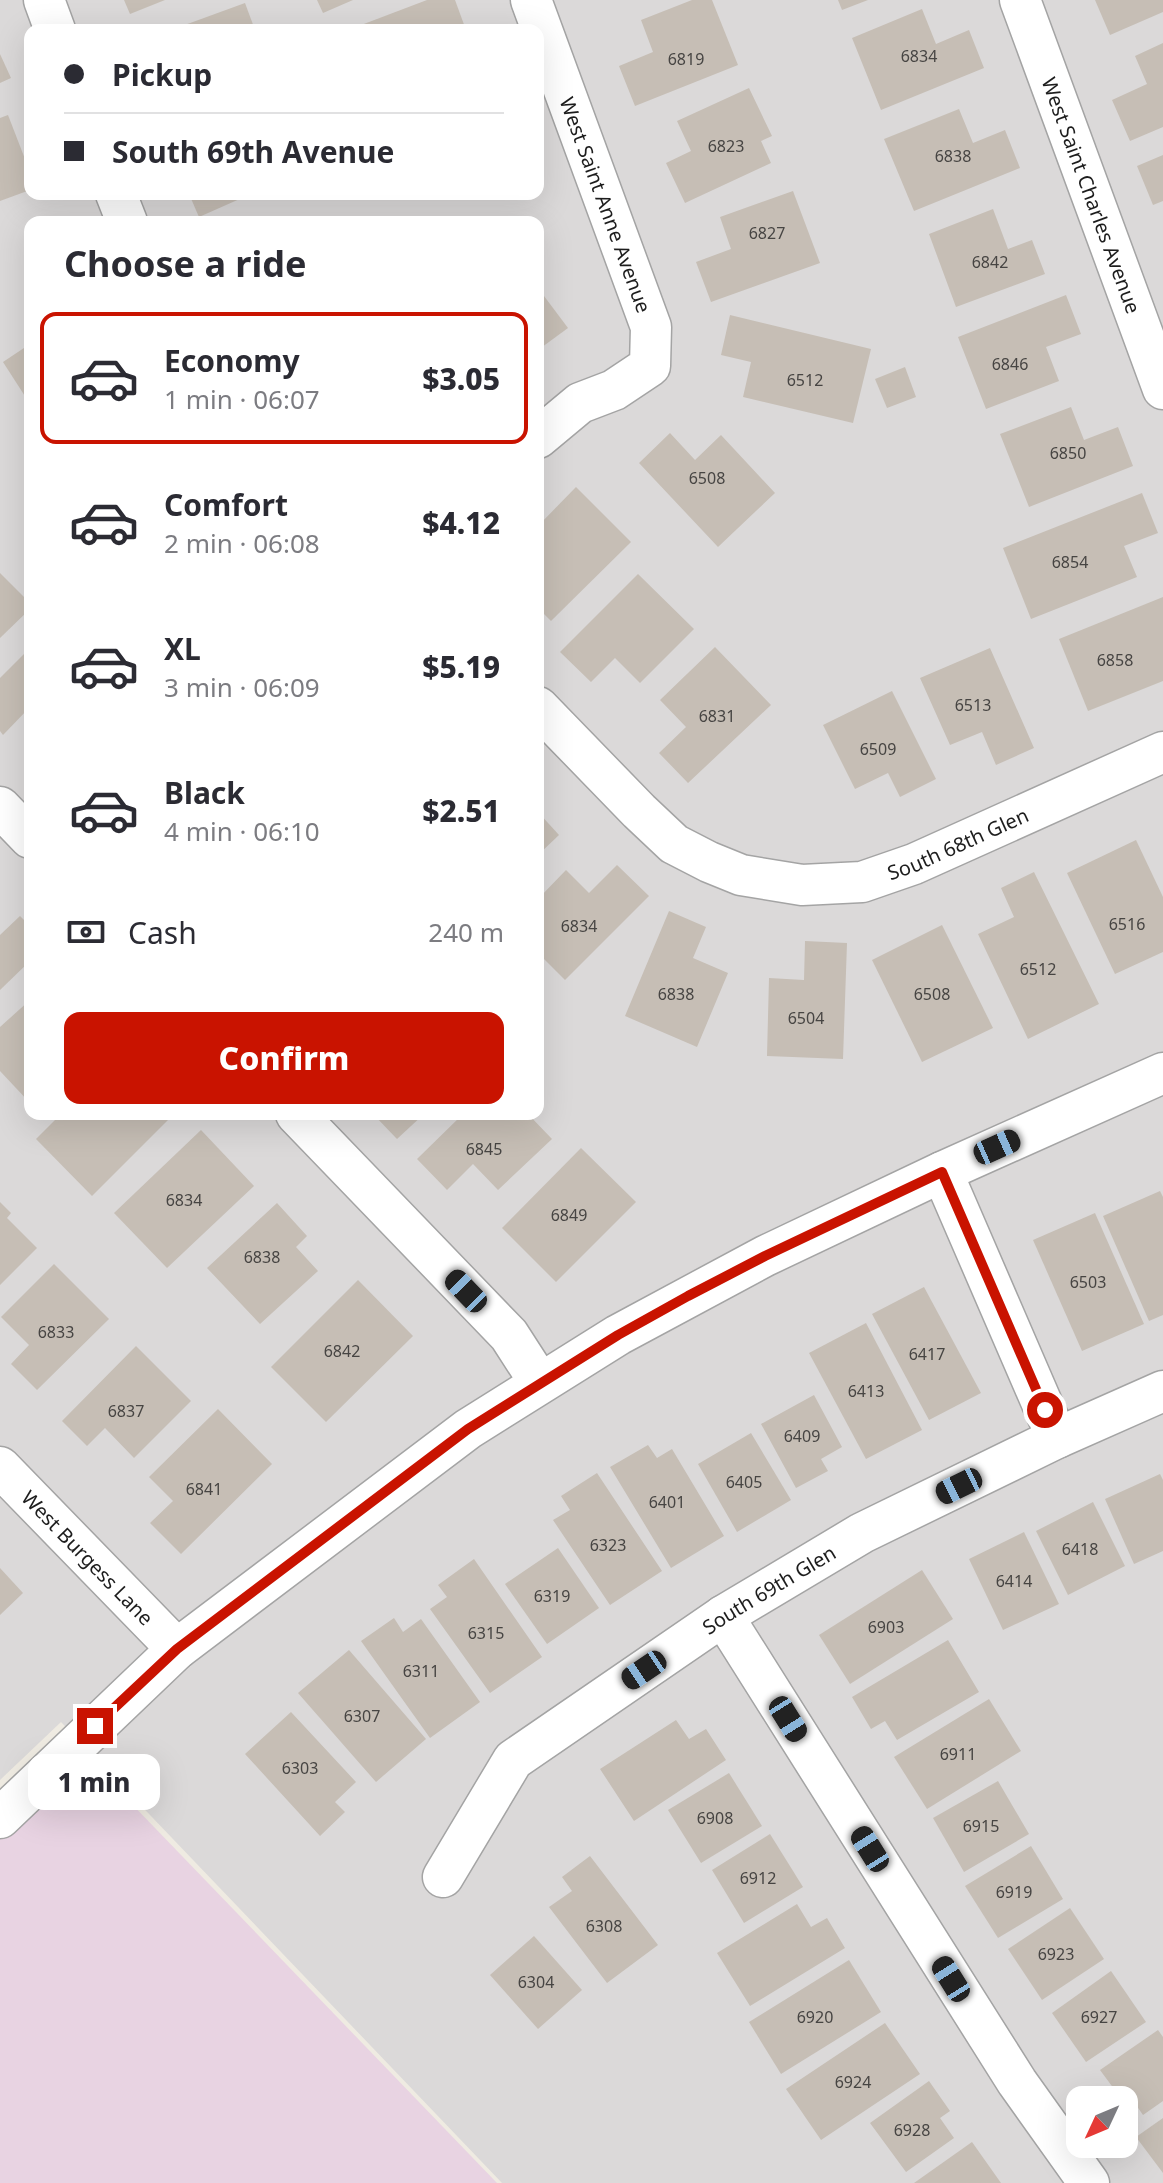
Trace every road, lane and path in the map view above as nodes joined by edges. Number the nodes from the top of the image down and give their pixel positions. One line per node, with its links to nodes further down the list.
1 (44, 0): 4 (street)
2 (531, 0): 5 (street, West Saint Anne Avenue)
3 (1020, 0): 7 (street, West Saint Charles Avenue)
4 (53, 24)
5 (540, 24)
6 (544, 35): 8 (street, West Saint Anne Avenue)
7 (1163, 389)
8 (544, 433)
9 (544, 713): 10 (street, South 68th Glen)
10 (1163, 752)
11 (0, 807): 12 (street)
12 (24, 832)
13 (1163, 1073): 15 (street)
14 (302, 1120): 16 (street)
15 (942, 1172): 16 (street); 18 (street)
16 (540, 1383): 21 (street)
17 (1163, 1391): 18 (street, South 69th Glen)
18 (1057, 1438): 20 (street, South 69th Glen)
19 (0, 1467): 21 (street, West Burgess Lane)
20 (723, 1616): 23 (street, South 69th Glen); 24 (street)
21 (177, 1649): 22 (street)
22 (0, 1818)
23 (443, 1877)
24 (1089, 2183)

